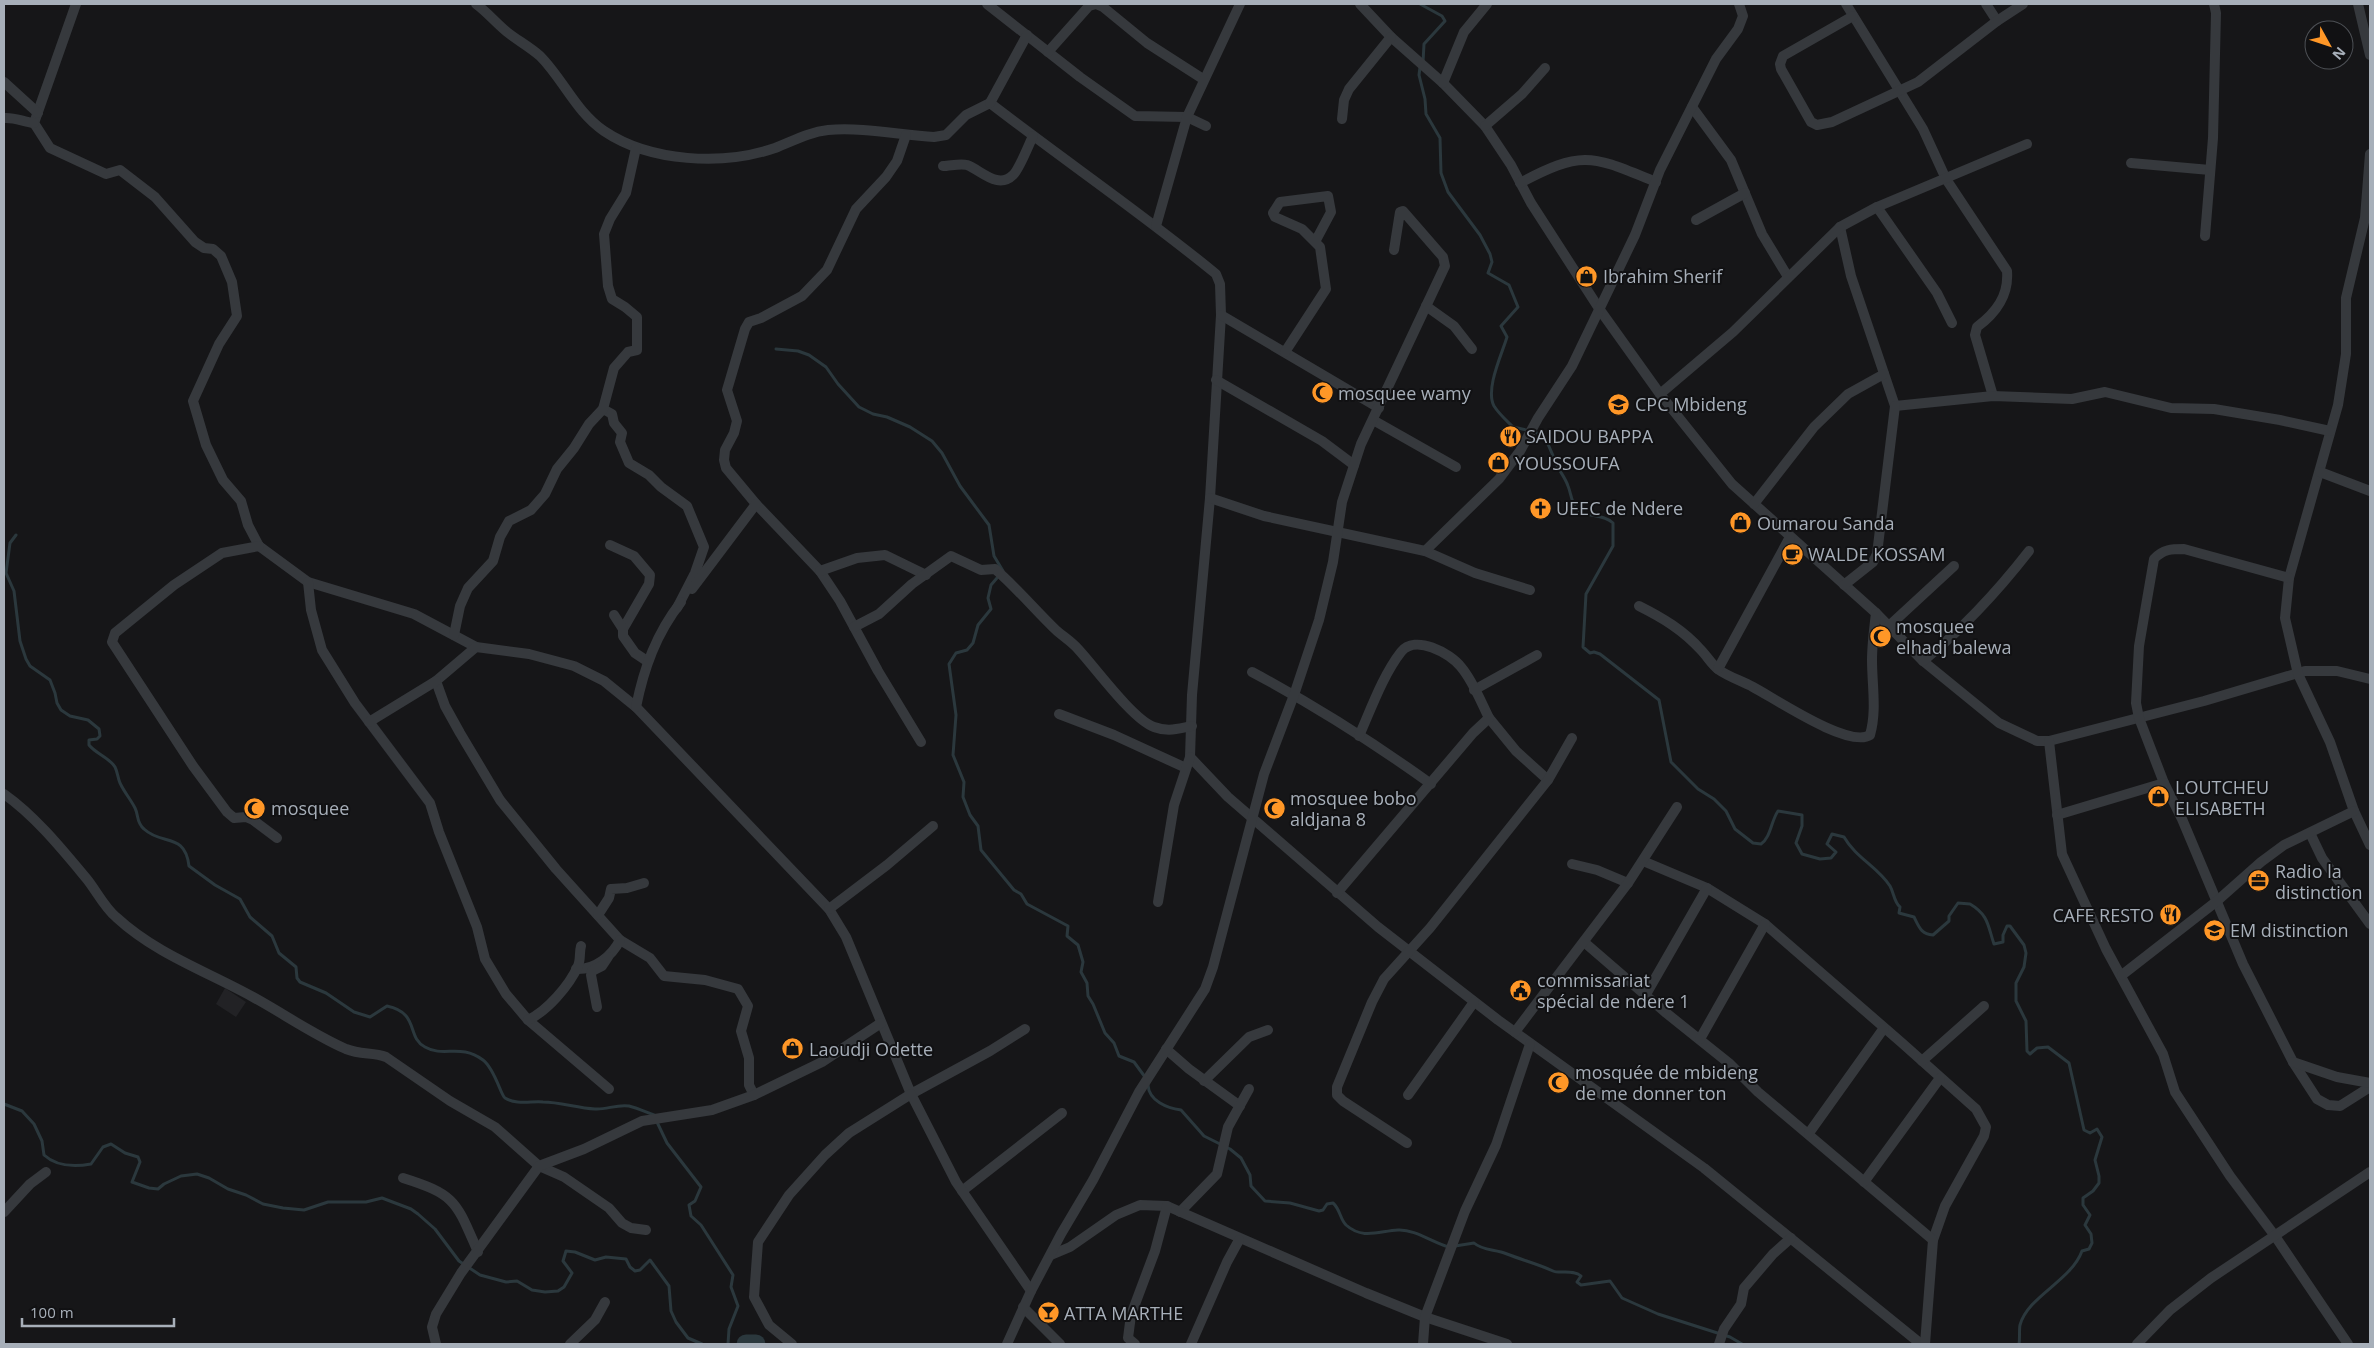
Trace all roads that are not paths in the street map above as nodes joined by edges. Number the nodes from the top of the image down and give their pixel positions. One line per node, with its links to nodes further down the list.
1 (76, 4): 28 (street)
2 (476, 4): 35 (street)
3 (987, 4): 15 (street)
4 (1240, 4): 20 (street)
5 (1360, 4): 16 (street)
6 (1487, 4): 22 (street)
7 (1739, 4): 25 (street)
8 (1846, 4): 13 (street)
9 (1986, 4): 14 (street)
10 (2023, 4): 14 (street)
11 (2214, 4): 39 (street)
12 (2358, 4): 18 (street)
13 (1853, 16): 23 (street); 23 (street)
14 (1997, 21): 23 (street)
15 (1027, 35): 17 (street); 24 (street)
16 (1391, 37): 22 (street); 29 (street)
17 (1048, 52): 20 (street); 26 (street)
18 (2370, 55)
19 (1545, 68): 31 (street)
20 (1203, 79): 26 (street)
21 (4, 82): 28 (street)
22 (1443, 83): 31 (street)
23 (1900, 89): 40 (street)
24 (990, 103): 32 (street); 33 (street)
25 (1692, 107): 42 (street); 43 (street)
26 (1187, 117): 30 (street); 46 (street)
27 (4, 118): 28 (street)
28 (36, 118): 77 (street)
29 (1342, 119)
30 (1206, 126)
31 (1484, 126): 41 (street)
32 (906, 135): 35 (street); 72 (street)
33 (1033, 136): 38 (street); 46 (street)
34 (2027, 144): 40 (street)
35 (636, 148): 64 (street)
36 (2370, 154): 66 (street)
37 (2131, 163): 39 (street)
38 (943, 166)
39 (2210, 170): 48 (street)
40 (1946, 179): 44 (street); 61 (street)
41 (1520, 182): 42 (street); 53 (street)
42 (1656, 182): 53 (street)
43 (1745, 193): 45 (street); 51 (street)
44 (1877, 207): 47 (street); 55 (street)
45 (1696, 220)
46 (1156, 226): 54 (street)
47 (1840, 226): 51 (street); 58 (street)
48 (2205, 236)
49 (1315, 242): 49 (street); 57 (street)
50 (1394, 250): 52 (street)
51 (1788, 277): 60 (street)
52 (1426, 306): 56 (street); 63 (street)
53 (1600, 310): 60 (street); 79 (street)
54 (1221, 314): 57 (street); 59 (street)
55 (1952, 323)
56 (1472, 349)
57 (1285, 352): 63 (street)
58 (1884, 374): 62 (street); 73 (street)
59 (1216, 380): 67 (street); 71 (street)
60 (1660, 394): 73 (street)
61 (1993, 396): 62 (street); 66 (street)
62 (1895, 406): 85 (street)
63 (1379, 408): 65 (street)
64 (603, 409): 88 (street); 94 (street)
65 (1373, 420): 67 (street); 68 (street)
66 (2330, 431): 69 (street)
67 (1354, 465): 74 (street)
68 (1456, 467)
69 (2320, 472): 70 (street); 83 (street)
70 (2370, 491)
71 (1210, 498): 74 (street); 111 (street)
72 (756, 504): 81 (street); 88 (street)
73 (1754, 504): 75 (street)
74 (1336, 530): 79 (street); 105 (street)
75 (1790, 538): 85 (street); 99 (street)
76 (610, 545): 93 (street)
77 (259, 546): 84 (street); 128 (street)
78 (2029, 551): 97 (street)
79 (1425, 552): 86 (street)
80 (1954, 566): 91 (street)
81 (820, 570): 82 (street); 92 (street)
82 (926, 575): 92 (street); 111 (street)
83 (2290, 578): 101 (street); 109 (street)
84 (308, 582): 94 (street); 110 (street)
85 (1844, 585): 89 (street)
86 (1530, 590)
87 (1639, 606): 99 (street)
88 (677, 608): 98 (street)
89 (1876, 613): 91 (street); 99 (street)
90 (614, 615): 93 (street)
91 (1889, 626): 97 (street)
92 (854, 627): 115 (street)
93 (624, 629): 98 (street)
94 (454, 634): 95 (street)
95 (476, 647): 103 (street); 106 (street)
96 (1537, 655): 104 (street)
97 (1923, 661): 114 (street)
98 (647, 662): 106 (street)
99 (1718, 669)
100 (1252, 672): 105 (street)
101 (2298, 674): 102 (street); 109 (street); 123 (street)
102 (2370, 679)
103 (436, 681): 110 (street); 139 (street)
104 (1474, 690): 108 (street); 112 (street)
105 (1294, 695): 112 (street); 125 (street)
106 (636, 707): 138 (street)
107 (1059, 714): 117 (street)
108 (1489, 718): 118 (street); 120 (street)
109 (2139, 718): 114 (street); 119 (street)
110 (369, 722): 153 (street)
111 (1192, 726): 116 (street)
112 (1359, 736): 120 (street)
113 (1572, 738): 118 (street)
114 (2049, 741): 124 (street)
115 (921, 742)
116 (1190, 757): 117 (street); 125 (street)
117 (1186, 768): 137 (street)
118 (1548, 780): 145 (street)
119 (2164, 783): 124 (street); 136 (street)
120 (1431, 784): 135 (street)
121 (4, 794): 177 (street)
122 (1677, 807): 130 (street)
123 (2354, 811): 127 (street); 129 (street)
124 (2057, 815): 148 (street)
125 (1252, 817): 135 (street); 161 (street)
126 (932, 826): 138 (street)
127 (2310, 833): 136 (street); 141 (street)
128 (277, 838)
129 (2370, 845)
130 (1643, 861): 133 (street); 134 (street)
131 (1572, 864): 133 (street)
132 (644, 883): 139 (street)
133 (1628, 883): 143 (street)
134 (1707, 888): 140 (street); 149 (street)
135 (1337, 893): 145 (street)
136 (2217, 901): 148 (street); 163 (street)
137 (1158, 902)
138 (829, 908): 154 (street)
139 (598, 915): 142 (street)
140 (1765, 924): 155 (street); 159 (street)
141 (2370, 924)
142 (620, 940): 146 (street); 171 (street)
143 (1584, 942): 149 (street); 158 (street)
144 (581, 946): 147 (street)
145 (1410, 952): 150 (street); 176 (street)
146 (608, 957): 147 (street); 152 (street)
147 (576, 969): 153 (street)
148 (2122, 975): 187 (street)
149 (1645, 996): 159 (street)
150 (1474, 1002): 158 (street); 172 (street)
151 (1984, 1006): 162 (street)
152 (597, 1008)
153 (528, 1020): 168 (street)
154 (881, 1023): 170 (street); 171 (street)
155 (1884, 1028): 162 (street); 175 (street)
156 (1025, 1029): 170 (street)
157 (1268, 1030): 165 (street)
158 (1515, 1032): 160 (street)
159 (1700, 1039): 175 (street)
160 (1530, 1044): 188 (street); 196 (street)
161 (1166, 1049): 165 (street); 192 (street)
162 (1922, 1062): 164 (street)
163 (2293, 1062): 166 (street); 167 (street)
164 (1940, 1078): 181 (street); 190 (street)
165 (1204, 1081): 173 (street)
166 (2370, 1083)
167 (2370, 1087)
168 (609, 1089)
169 (1250, 1089): 173 (street)
170 (911, 1094): 182 (street); 200 (street)
171 (754, 1095): 177 (street)
172 (1408, 1095)
173 (1240, 1106): 185 (street)
174 (1062, 1113): 182 (street)
175 (1809, 1133): 181 (street)
176 (1407, 1143)
177 (539, 1166): 186 (street); 191 (street)
178 (46, 1172): 184 (street)
179 (2370, 1172): 187 (street)
180 (402, 1178): 191 (street)
181 (1864, 1182): 190 (street)
182 (962, 1191): 193 (street)
183 (1167, 1206): 185 (street); 192 (street); 203 (street)
184 (4, 1212)
185 (1180, 1212): 189 (street)
186 (646, 1230)
187 (2275, 1236): 209 (street); 210 (street)
188 (1791, 1238): 197 (street); 207 (street)
189 (1239, 1240): 196 (street); 204 (street)
190 (1933, 1240): 208 (street)
191 (476, 1254): 198 (street)
192 (1051, 1256): 193 (street)
193 (1030, 1291): 195 (street)
194 (605, 1302): 199 (street)
195 (1023, 1307): 201 (street); 202 (street)
196 (1425, 1317): 205 (street); 206 (street)
197 (1720, 1343)
198 (436, 1344)
199 (570, 1344)
200 (792, 1344)
201 (1007, 1344)
202 (1060, 1344)
203 (1135, 1344)
204 (1191, 1344)
205 (1423, 1344)
206 (1507, 1344)
207 (1921, 1344)
208 (1926, 1344)
209 (2137, 1344)
210 (2348, 1344)

